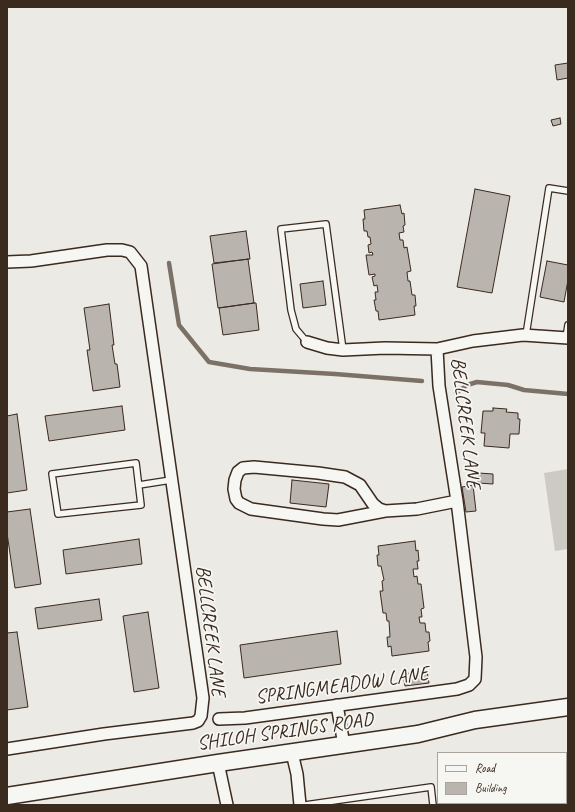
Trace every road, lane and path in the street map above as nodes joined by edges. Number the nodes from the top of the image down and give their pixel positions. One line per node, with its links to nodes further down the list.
1 (568, 191): 4 (lane)
2 (7, 262): 9 (street, BELLCREEK LANE)
3 (568, 325): 5 (lane)
4 (526, 335): 5 (street, BELLCREEK LANE); 7 (street, BELLCREEK LANE)
5 (567, 338)
6 (308, 342): 8 (street, BELLCREEK LANE); 8 (lane)
7 (437, 348): 8 (street, BELLCREEK LANE); 11 (street, BELLCREEK LANE)
8 (342, 350)
9 (171, 480): 10 (lane); 18 (street, BELLCREEK LANE)
10 (139, 485): 10 (lane)
11 (457, 501): 12 (street, BELLCREEK LANE); 13 (street, BELLCREEK LANE)
12 (385, 511): 12 (street, BELLCREEK LANE)
13 (469, 685): 14 (street, SPRINGMEADOW LANE)
14 (338, 705): 16 (street, SPRINGMEADOW LANE); 17 (street)
15 (568, 708): 17 (street, SHILOH SPRINGS ROAD)
16 (218, 719)
17 (344, 745): 19 (street, SHILOH SPRINGS ROAD)
18 (7, 749)
19 (292, 753): 20 (street, SHILOH SPRINGS ROAD); 23 (street)
20 (218, 763): 21 (street, SHILOH SPRINGS ROAD); 22 (street)
21 (7, 796)
22 (227, 805)
23 (300, 805)
24 (305, 805): 25 (lane)
25 (433, 805)

